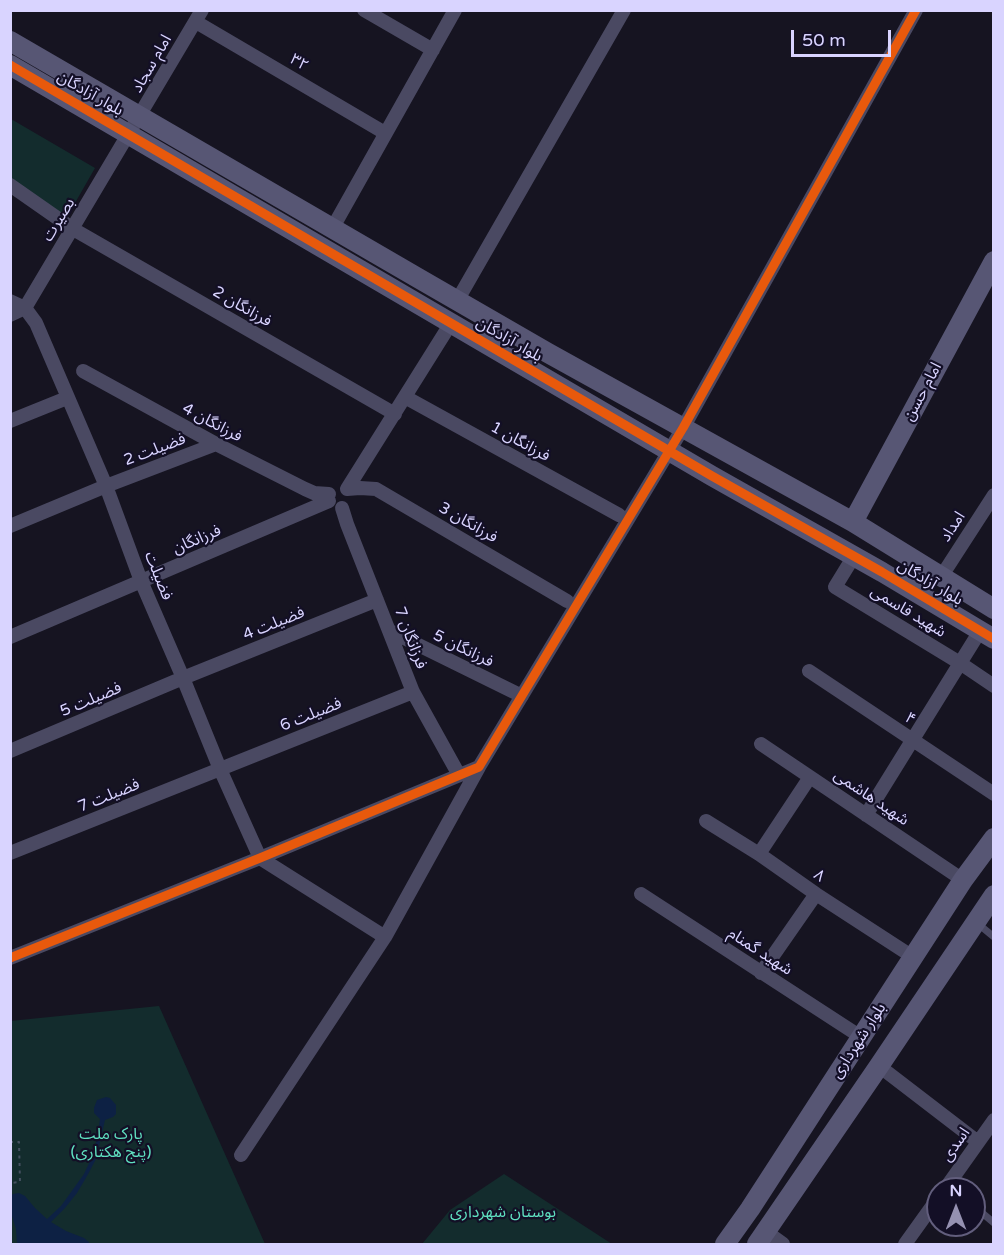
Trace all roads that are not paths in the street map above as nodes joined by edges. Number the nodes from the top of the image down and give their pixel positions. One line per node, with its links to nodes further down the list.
1 (364, 10): 7 (street)
2 (455, 10): 7 (street)
3 (916, 10): 26 (street)
4 (617, 13): 17 (street)
5 (199, 16): 9 (street, امام سجاد); 10 (street, ۳۲)
6 (10, 41): 9 (street, بلوار آزادگان)
7 (433, 50): 10 (street)
8 (10, 65): 11 (street, بلوار آزادگان)
9 (140, 116): 11 (street, امام سجاد); 14 (street, بلوار آزادگان)
10 (385, 133): 14 (street)
11 (129, 135): 13 (street, بصیرت); 20 (street, بلوار آزادگان)
12 (10, 185): 13 (street, فرزانگان 2)
13 (73, 229): 18 (street, بصیرت); 24 (street, فرزانگان 2)
14 (332, 229): 17 (street, بلوار آزادگان)
15 (993, 261): 35 (street, امام حسن)
16 (10, 301): 18 (street)
17 (457, 301): 26 (street, بلوار آزادگان)
18 (25, 308): 19 (street); 23 (street, فضیلت)
19 (10, 315)
20 (451, 323): 22 (street); 28 (street, بلوار آزادگان)
21 (83, 371): 27 (street, فرزانگان 4)
22 (405, 397): 24 (street); 34 (street, فرزانگان 1)
23 (68, 398): 25 (street); 29 (street, فضیلت)
24 (395, 414): 30 (street)
25 (10, 421)
26 (683, 428): 28 (street); 35 (street, بلوار آزادگان)
27 (216, 444): 29 (street, فضیلت 2); 32 (street, فرزانگان 4)
28 (670, 451): 37 (street, بلوار آزادگان); 51 (street)
29 (106, 486): 36 (street, فضیلت 2); 39 (street, فضیلت)
30 (347, 489): 32 (street); 33 (street); 41 (street, فرزانگان 3)
31 (993, 495): 38 (street, امداد)
32 (329, 498): 33 (street); 39 (street, فرزانگان)
33 (342, 508): 40 (street, فرزانگان 7)
34 (619, 515)
35 (853, 522): 38 (street, بلوار آزادگان)
36 (10, 526)
37 (854, 556): 44 (street, بلوار آزادگان); 46 (street, شهید قاسمی)
38 (941, 577): 42 (street, بلوار آزادگان)
39 (141, 581): 45 (street, فرزانگان); 48 (street, فضیلت)
40 (377, 600): 43 (street, فرزانگان 7); 48 (street, فضیلت 4)
41 (567, 601)
42 (993, 609)
43 (390, 632): 50 (street, فرزانگان 7); 51 (street, فرزانگان 5)
44 (987, 635): 46 (street)
45 (10, 637)
46 (960, 663): 49 (street, شهید قاسمی); 52 (street)
47 (809, 671): 52 (street, ۴)
48 (183, 678): 54 (street, فضیلت 5); 56 (street, فضیلت)
49 (993, 686)
50 (413, 692): 56 (street, فضیلت 6); 57 (street, فرزانگان 7)
51 (522, 696): 55 (street)
52 (912, 740): 59 (street, ۴); 60 (street)
53 (761, 744): 58 (street, شهید هاشمی)
54 (10, 751)
55 (479, 767): 57 (street); 72 (street)
56 (220, 769): 63 (street, فضیلت 7); 65 (street, فضیلت)
57 (459, 775): 65 (street)
58 (810, 777): 60 (street, شهید هاشمی); 64 (street)
59 (993, 794)
60 (866, 814): 66 (street, شهید هاشمی)
61 (706, 822): 64 (street, ۸)
62 (993, 838): 66 (street, بلوار شهرداری)
63 (10, 853)
64 (759, 854): 68 (street, ۸)
65 (260, 858): 72 (street); 74 (street)
66 (963, 880): 73 (street, بلوار شهرداری)
67 (641, 894): 75 (street, شهید گمنام)
68 (816, 894): 73 (street, ۸); 75 (street)
69 (993, 895): 70 (street, بلوار شهرداری)
70 (976, 923): 71 (lane); 77 (street, بلوار شهرداری)
71 (993, 937)
72 (385, 938): 80 (street)
73 (913, 957): 76 (street, بلوار شهرداری)
74 (10, 958)
75 (761, 973): 76 (street, شهید گمنام)
76 (861, 1038): 84 (street, بلوار شهرداری)
77 (879, 1066): 79 (street); 83 (street, بلوار شهرداری)
78 (993, 1120): 79 (street, اسدی)
79 (978, 1142): 81 (street, اسدی)
80 (241, 1155)
81 (955, 1177)
82 (926, 1215): 86 (street)
83 (761, 1238): 85 (street)
84 (725, 1245)
85 (783, 1245)
86 (905, 1245)

